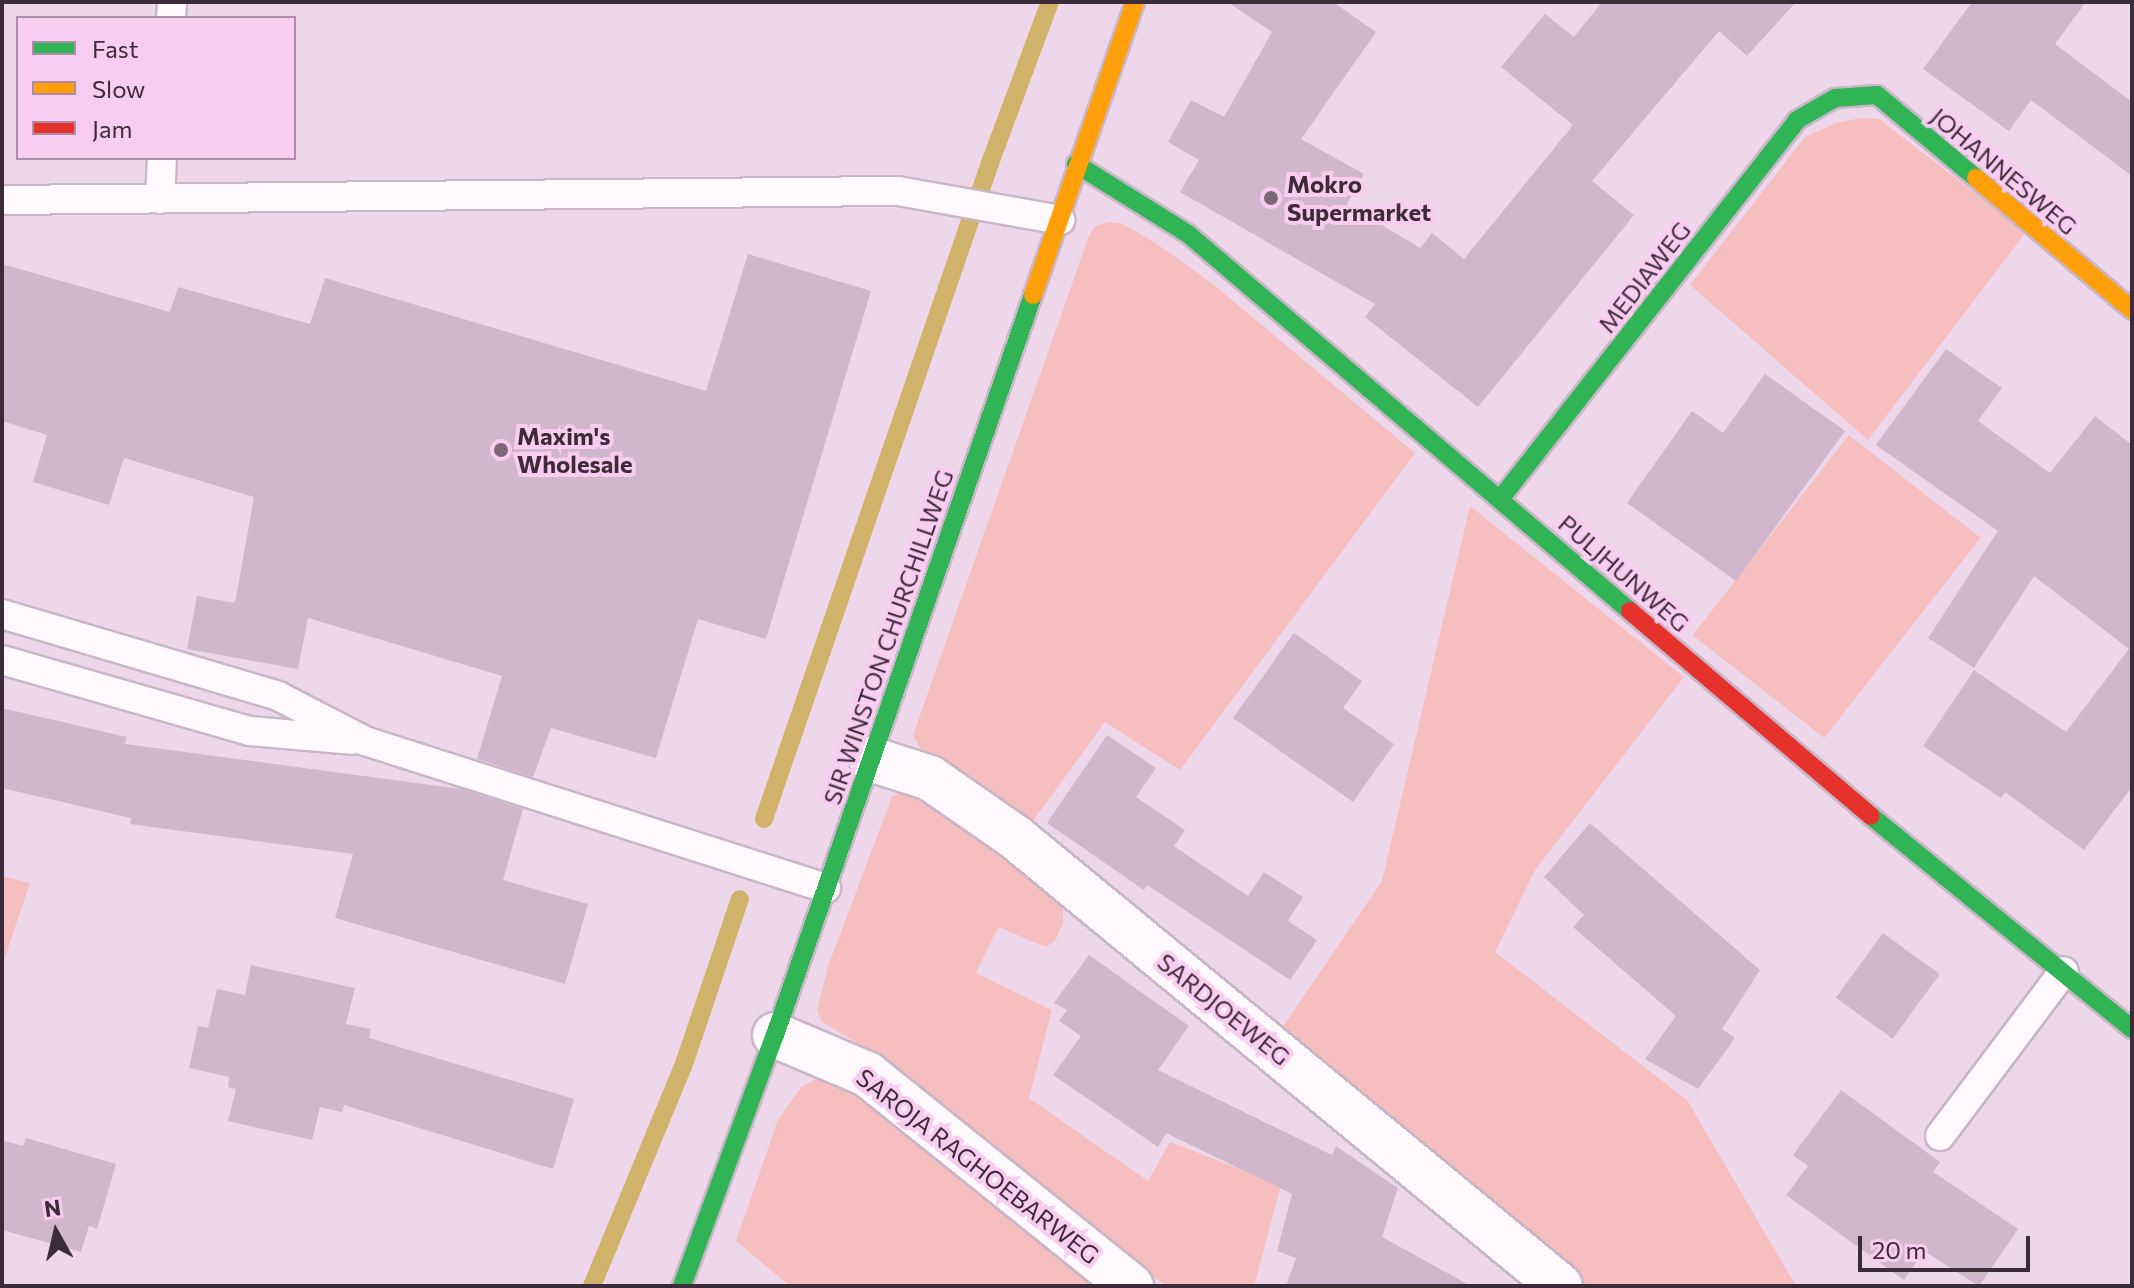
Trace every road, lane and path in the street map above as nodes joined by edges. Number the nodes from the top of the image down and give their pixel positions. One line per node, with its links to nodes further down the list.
1 (1135, 2): 4 (street, SIR WINSTON CHURCHILLWEG)
2 (1835, 98): 8 (street, JOHANNESWEG); 9 (street, MEDIAWEG)
3 (162, 160): 5 (lane)
4 (1076, 164): 7 (street, SIR WINSTON CHURCHILLWEG); 9 (street, PULJHUNWEG)
5 (160, 199): 6 (lane); 7 (lane)
6 (2, 200)
7 (1060, 220): 13 (street, SIR WINSTON CHURCHILLWEG)
8 (2132, 310)
9 (1501, 498): 15 (street, PULJHUNWEG)
10 (2, 614): 12 (lane)
11 (2, 660): 12 (lane)
12 (365, 741): 14 (lane)
13 (871, 759): 14 (street, SIR WINSTON CHURCHILLWEG); 21 (street, SARDJOEWEG)
14 (826, 888): 17 (street, SIR WINSTON CHURCHILLWEG)
15 (2064, 971): 16 (street, PULJHUNWEG); 18 (lane)
16 (2132, 1029)
17 (775, 1035): 19 (street, SIR WINSTON CHURCHILLWEG); 20 (street, SAROJA RAGHOEBARWEG)
18 (1940, 1136)
19 (682, 1286)
20 (1131, 1286)
21 (1560, 1286)

